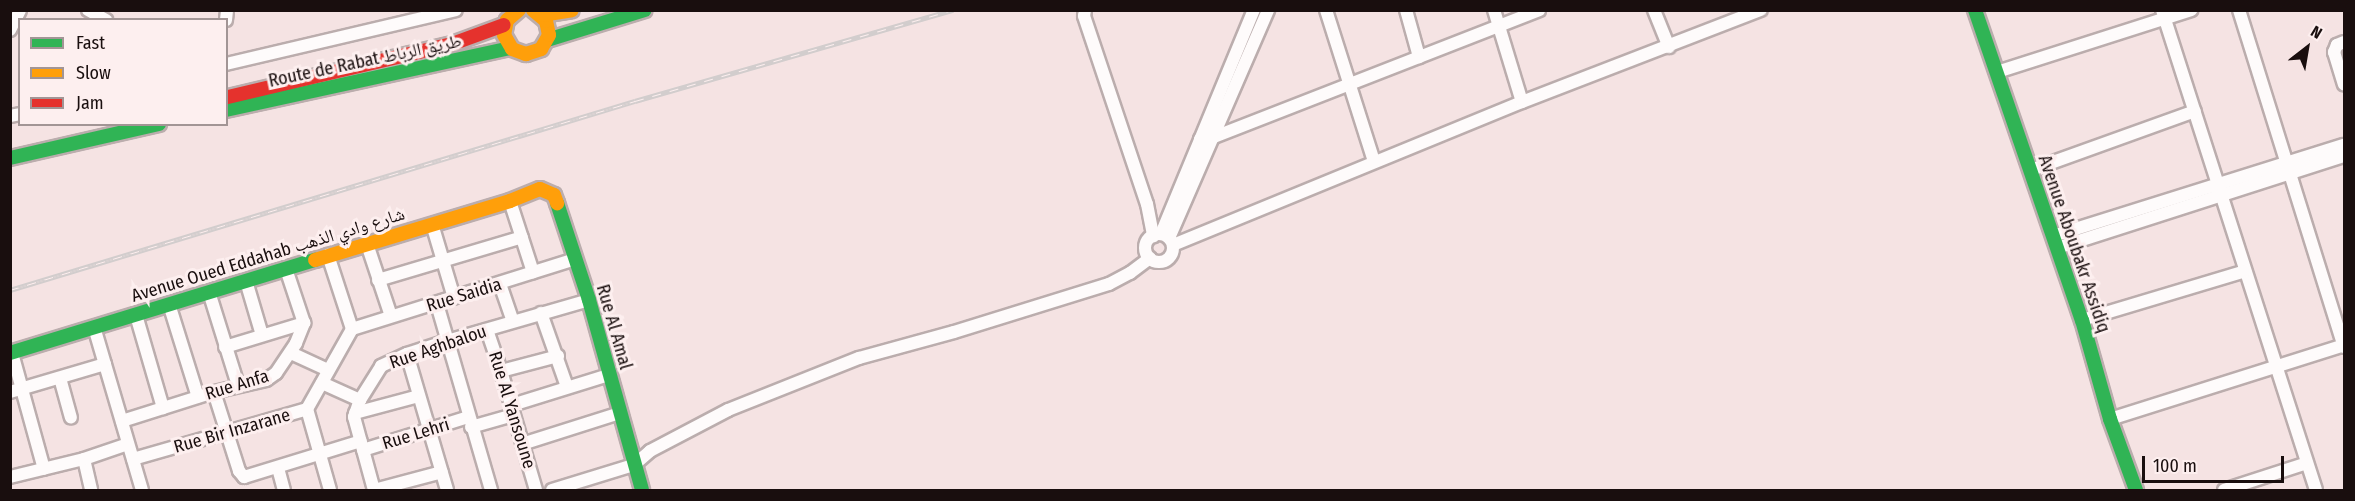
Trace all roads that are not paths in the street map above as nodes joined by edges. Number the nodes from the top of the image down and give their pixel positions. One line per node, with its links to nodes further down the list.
1 (20, 10): 23 (street)
2 (456, 10): 19 (street)
3 (572, 10): 18 (street)
4 (645, 10): 24 (street)
5 (1085, 10): 54 (street)
6 (1254, 10): 40 (street)
7 (1268, 10): 39 (street)
8 (1326, 10): 32 (street)
9 (1406, 10): 28 (street)
10 (1494, 10): 22 (street)
11 (1539, 10): 22 (street)
12 (1654, 10): 26 (street)
13 (1761, 10): 26 (street)
14 (1975, 10): 30 (street, Avenue Aboubakr Assidiq)
15 (2191, 10): 20 (street)
16 (2239, 10): 46 (street)
17 (517, 11): 21 (street)
18 (537, 13): 24 (street)
19 (424, 14): 29 (street)
20 (2164, 15): 30 (street); 36 (street)
21 (504, 25): 27 (street); 33 (street, Route de Rabat طريق الرباط)
22 (1499, 26): 28 (street); 34 (street)
23 (10, 30)
24 (547, 40): 27 (street, Route de Rabat طريق الرباط)
25 (2344, 42): 31 (street)
26 (1669, 47): 34 (street)
27 (510, 48): 35 (street, Route de Rabat طريق الرباط)
28 (1419, 57): 32 (street)
29 (228, 63)
30 (1996, 72): 47 (street, Avenue Aboubakr Assidiq)
31 (2344, 85)
32 (1348, 86): 39 (street); 45 (street)
33 (228, 97)
34 (1522, 102): 45 (street)
35 (228, 110)
36 (2194, 111): 47 (street); 48 (street)
37 (96, 126): 42 (street)
38 (150, 126): 44 (street)
39 (1214, 137): 40 (street); 54 (street)
40 (1200, 139): 54 (street)
41 (2344, 145): 46 (street)
42 (10, 146)
43 (2344, 156): 46 (street)
44 (10, 158)
45 (1374, 161): 54 (street)
46 (2289, 168): 48 (street); 50 (street); 83 (street)
47 (2031, 170): 55 (street, Avenue Aboubakr Assidiq)
48 (2218, 184): 50 (street); 55 (street)
49 (535, 191): 51 (street, Avenue Oued Eddahab شارع وادي الذهب); 59 (street, Rue Al Amal)
50 (2222, 197): 55 (street); 62 (street)
51 (510, 201): 52 (street, Avenue Oued Eddahab شارع وادي الذهب); 53 (street)
52 (432, 224): 56 (street, Avenue Oued Eddahab شارع وادي الذهب); 60 (street)
53 (522, 237): 60 (street); 63 (street)
54 (1164, 238): 58 (street); 58 (street)
55 (2055, 242): 75 (street, Avenue Aboubakr Assidiq)
56 (367, 244): 57 (street, Avenue Oued Eddahab شارع وادي الذهب); 64 (street)
57 (328, 255): 61 (street, Avenue Oued Eddahab شارع وادي الذهب); 79 (street)
58 (1150, 258): 121 (street)
59 (575, 259): 63 (street, Rue Saidia); 69 (street, Rue Al Amal)
60 (442, 260): 64 (street); 68 (street)
61 (286, 269): 65 (street, Avenue Oued Eddahab شارع وادي الذهب); 77 (street)
62 (2245, 271): 75 (street); 90 (street)
63 (533, 272): 66 (street, Rue Saidia)
64 (378, 280): 74 (street)
65 (246, 281): 67 (street, Avenue Oued Eddahab شارع وادي الذهب); 81 (street)
66 (500, 284): 68 (street, Rue Saidia); 76 (street)
67 (209, 292): 70 (street, Avenue Oued Eddahab شارع وادي الذهب); 84 (street)
68 (454, 298): 71 (street, Rue Saidia)
69 (589, 300): 72 (street, Rue Aghbalou); 93 (street, Rue Al Amal)
70 (169, 304): 73 (street, Avenue Oued Eddahab شارع وادي الذهب); 101 (street)
71 (437, 304): 74 (street, Rue Saidia); 82 (street)
72 (541, 314): 76 (street, Rue Aghbalou); 88 (street)
73 (136, 315): 78 (street, Avenue Oued Eddahab شارع وادي الذهب); 103 (street)
74 (391, 316): 79 (street, Rue Saidia)
75 (2082, 320): 109 (street, Avenue Aboubakr Assidiq)
76 (513, 321): 80 (street, Rue Aghbalou)
77 (304, 323): 81 (street); 86 (street, Rue Anfa)
78 (94, 327): 85 (street, Avenue Oued Eddahab شارع وادي الذهب); 89 (street)
79 (352, 329): 91 (street, Rue Bir Inzarane)
80 (487, 330): 82 (street, Rue Aghbalou); 92 (street, Rue Al Yansoune)
81 (262, 335): 84 (street)
82 (447, 341): 87 (street, Rue Aghbalou); 111 (street)
83 (2344, 346): 90 (street)
84 (225, 347): 96 (street)
85 (11, 353): 98 (street)
86 (291, 353): 91 (street); 96 (street, Rue Anfa)
87 (408, 354): 100 (street); 102 (street, Rue Aghbalou)
88 (558, 356): 92 (street); 97 (street)
89 (105, 364): 94 (street); 110 (street)
90 (2276, 367): 109 (street); 120 (street)
91 (328, 370): 95 (street, Rue Bir Inzarane)
92 (501, 371): 105 (street, Rue Al Yansoune)
93 (609, 375): 97 (street, Rue Lehri); 107 (street, Rue Al Amal)
94 (60, 378): 98 (street); 108 (street)
95 (322, 382): 102 (street); 104 (street, Rue Bir Inzarane)
96 (238, 386): 99 (street, Rue Anfa)
97 (567, 387): 105 (street, Rue Lehri)
98 (16, 390): 123 (street)
99 (214, 392): 101 (street, Rue Anfa); 113 (street)
100 (419, 396): 106 (street); 112 (street)
101 (198, 397): 103 (street, Rue Anfa)
102 (360, 400): 106 (street, Rue Aghbalou)
103 (163, 408): 110 (street, Rue Anfa)
104 (307, 409): 113 (street, Rue Bir Inzarane); 117 (street)
105 (512, 410): 111 (street, Rue Lehri); 115 (street, Rue Al Yansoune)
106 (355, 413): 116 (street)
107 (620, 413): 115 (street); 121 (street, Rue Al Amal)
108 (71, 418)
109 (2110, 419): 136 (street, Avenue Aboubakr Assidiq)
110 (122, 421): 114 (street)
111 (470, 422): 112 (street, Rue Lehri); 132 (street)
112 (430, 429): 116 (street, Rue Lehri); 124 (street)
113 (226, 432): 119 (street, Rue Bir Inzarane); 122 (street, Rue Lehri)
114 (128, 444): 118 (street); 119 (street)
115 (522, 444): 133 (street, Rue Al Yansoune)
116 (362, 445): 117 (street, Rue Lehri); 130 (street)
117 (319, 454): 122 (street, Rue Lehri); 129 (street)
118 (84, 459): 123 (street); 126 (street)
119 (133, 459): 127 (street)
120 (2307, 463): 137 (street); 138 (street)
121 (634, 465): 134 (street); 135 (street, Rue Al Amal)
122 (278, 468): 128 (street)
123 (44, 469): 125 (street)
124 (442, 472): 130 (street); 131 (street)
125 (10, 477)
126 (91, 490)
127 (142, 490)
128 (284, 490)
129 (330, 490)
130 (374, 490)
131 (447, 490)
132 (491, 490)
133 (536, 490)
134 (552, 490)
135 (642, 490)
136 (2136, 490)
137 (2224, 490)
138 (2316, 490)

